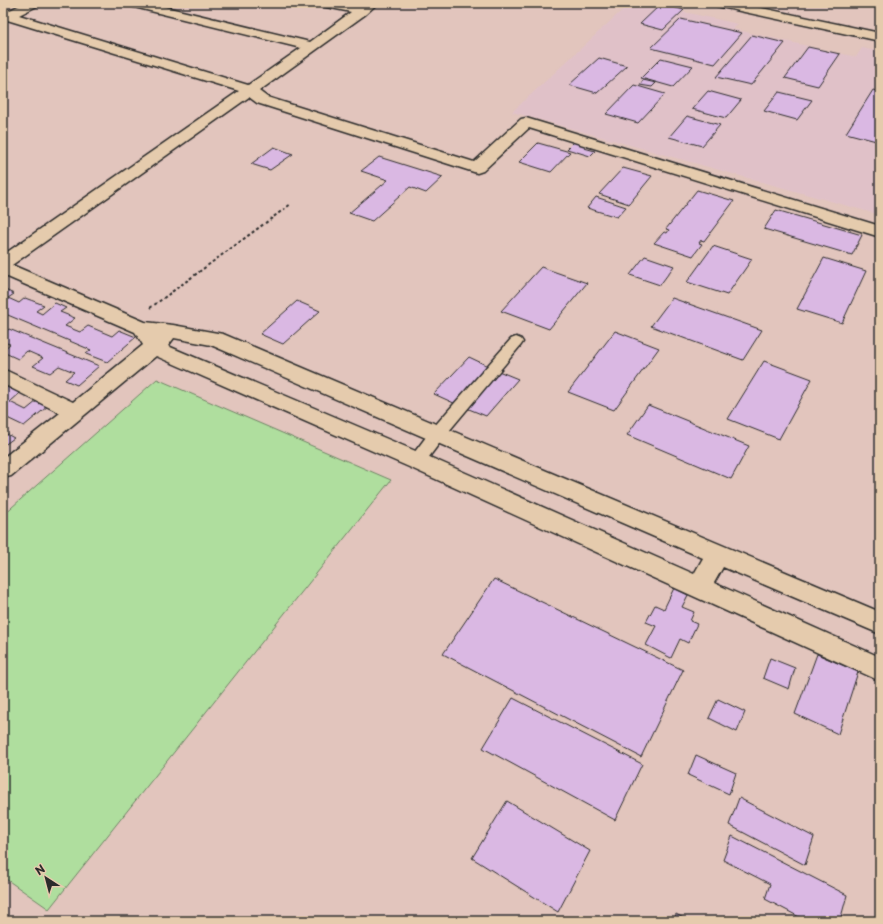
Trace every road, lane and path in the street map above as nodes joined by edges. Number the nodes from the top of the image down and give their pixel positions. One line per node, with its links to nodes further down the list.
1 (33, 3): 8 (street)
2 (134, 3): 7 (street)
3 (325, 3): 5 (street)
4 (721, 3): 6 (street)
5 (367, 7): 7 (street)
6 (880, 37)
7 (312, 47): 8 (street)
8 (249, 90): 10 (street); 11 (street)
9 (291, 204): 13 (path)
10 (880, 232)
11 (3, 263)
12 (3, 268): 13 (street)
13 (136, 325): 14 (street); 16 (street)
14 (173, 331): 16 (street); 19 (street)
15 (516, 342): 19 (lane)
16 (154, 347): 18 (street); 20 (street)
17 (3, 376): 18 (street)
18 (75, 410): 21 (street)
19 (438, 433): 20 (lane); 22 (street)
20 (417, 461): 23 (street)
21 (3, 470)
22 (718, 554): 23 (street); 24 (street)
23 (699, 588): 25 (street)
24 (880, 623)
25 (880, 669)

